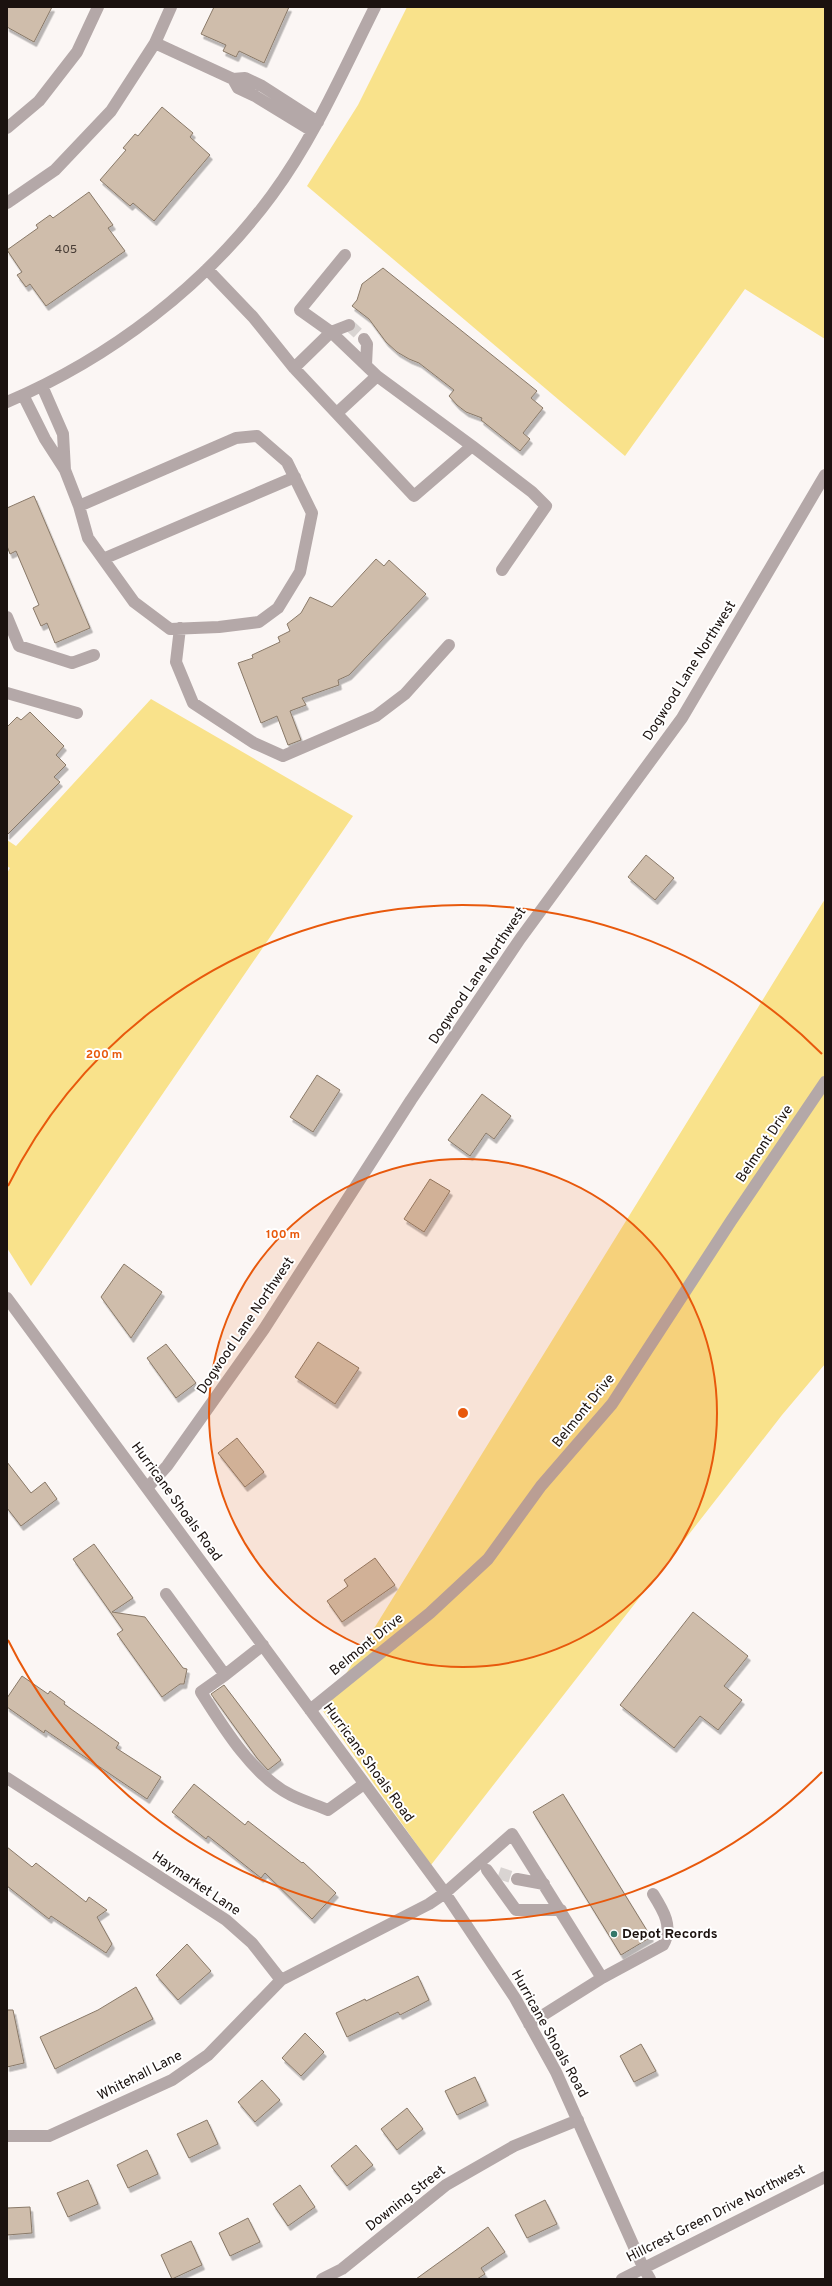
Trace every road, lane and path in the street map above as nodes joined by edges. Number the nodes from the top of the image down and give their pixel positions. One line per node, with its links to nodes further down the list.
1 (98, 7): 6 (street)
2 (171, 7): 4 (street)
3 (375, 7): 5 (street)
4 (155, 43): 5 (street); 7 (street)
5 (315, 127): 9 (street)
6 (7, 128)
7 (7, 203)
8 (345, 255): 11 (street)
9 (207, 269): 14 (street); 16 (street)
10 (348, 325): 11 (street)
11 (331, 332): 13 (street); 14 (street)
12 (364, 339): 13 (street)
13 (366, 365): 15 (street)
14 (294, 368): 19 (street)
15 (377, 376): 19 (street); 20 (street)
16 (42, 386): 17 (street); 21 (street)
17 (23, 395): 18 (street); 21 (street)
18 (7, 402)
19 (337, 413): 20 (street)
20 (472, 446): 26 (street)
21 (65, 470): 24 (street)
22 (825, 475): 35 (street, Dogwood Lane Northwest)
23 (294, 477): 24 (street); 25 (street); 28 (street)
24 (79, 506): 25 (street)
25 (103, 559): 28 (street)
26 (502, 570)
27 (7, 617): 30 (street)
28 (180, 628): 29 (street)
29 (449, 644)
30 (94, 655)
31 (7, 693): 32 (street)
32 (77, 713)
33 (825, 1082): 39 (street, Belmont Drive)
34 (7, 1298): 35 (street, Hurricane Shoals Road)
35 (146, 1488): 37 (street, Hurricane Shoals Road)
36 (166, 1594): 38 (street)
37 (263, 1646): 38 (street); 39 (street, Hurricane Shoals Road)
38 (225, 1675): 41 (street)
39 (310, 1710): 41 (street, Hurricane Shoals Road)
40 (7, 1778): 51 (street, Haymarket Lane)
41 (364, 1784): 47 (street, Hurricane Shoals Road)
42 (474, 1868): 43 (street); 46 (street); 47 (street)
43 (487, 1870): 44 (street); 49 (street)
44 (499, 1874)
45 (517, 1878): 46 (street)
46 (544, 1884): 49 (street)
47 (445, 1893): 51 (street); 52 (street, Hurricane Shoals Road)
48 (653, 1894): 50 (street)
49 (561, 1910): 50 (street)
50 (602, 1978): 52 (street)
51 (280, 1980): 54 (street, Whitehall Lane)
52 (529, 2024): 53 (street, Hurricane Shoals Road)
53 (578, 2120): 56 (street, Hurricane Shoals Road); 57 (street, Downing Street)
54 (7, 2136)
55 (825, 2177): 56 (street, Hillcrest Green Drive Northwest)
56 (643, 2267): 58 (street, Hillcrest Green Drive Northwest); 59 (street, Hurricane Shoals Road)
57 (322, 2279)
58 (622, 2279)
59 (650, 2279)

